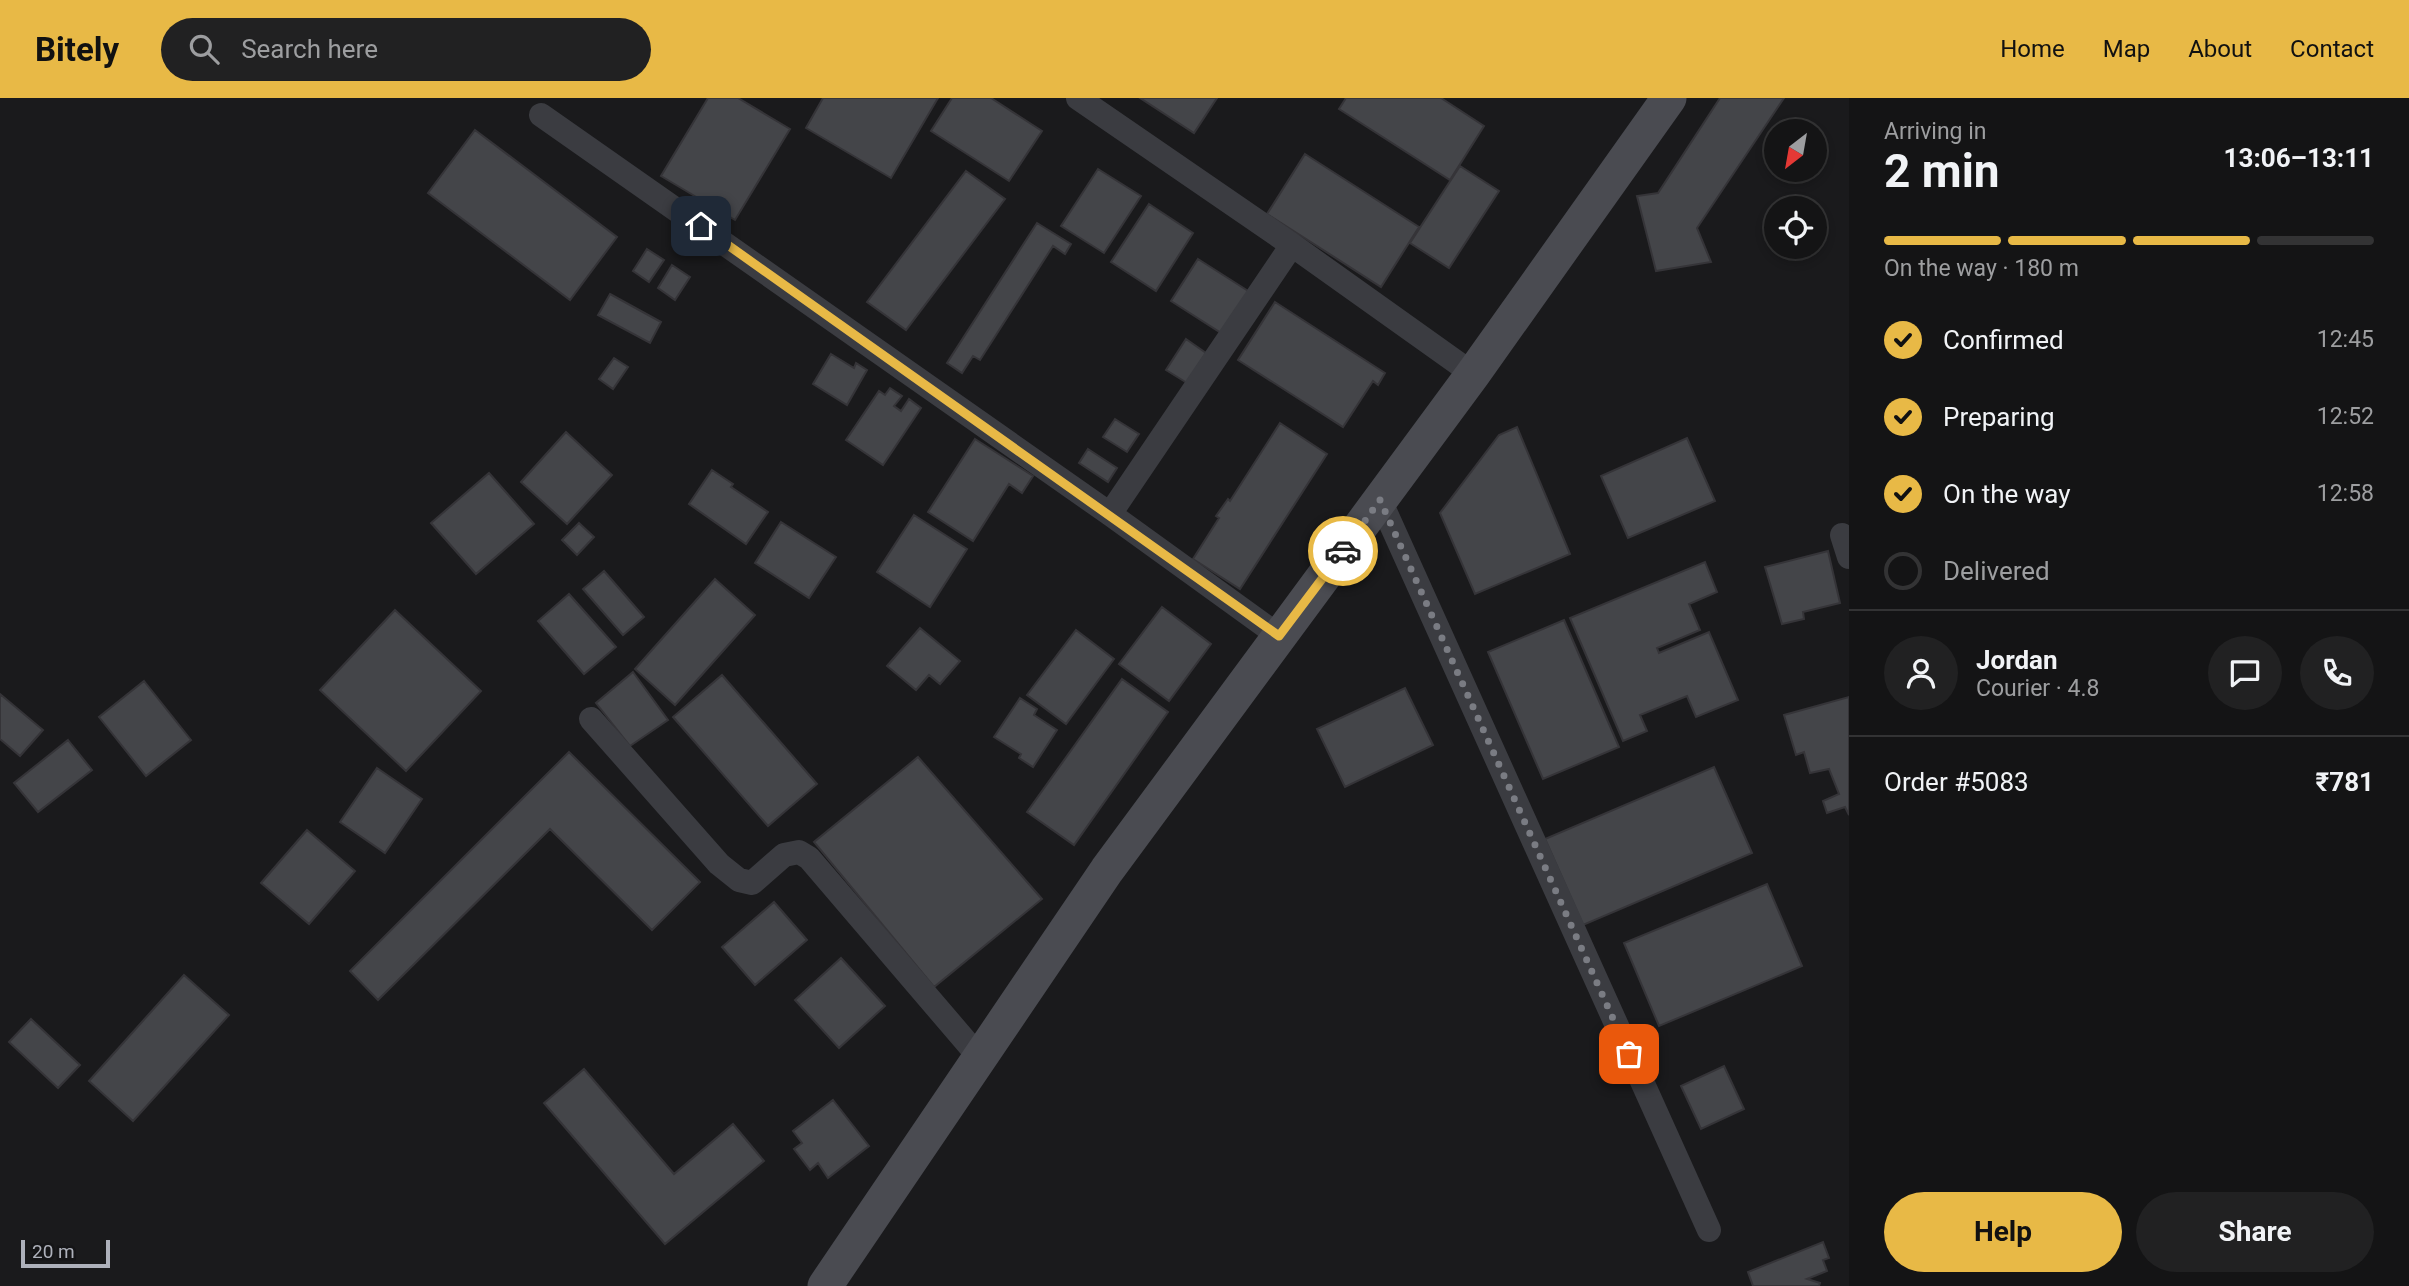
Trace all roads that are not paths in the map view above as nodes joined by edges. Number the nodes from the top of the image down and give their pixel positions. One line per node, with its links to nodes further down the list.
1 (1078, 98): 4 (street)
2 (1670, 98): 5 (street)
3 (541, 115): 7 (street)
4 (1292, 245): 5 (street); 7 (street)
5 (1473, 374): 6 (street)
6 (1380, 500): 8 (street); 11 (street)
7 (1110, 514): 8 (street)
8 (1279, 636): 10 (street)
9 (591, 719): 10 (street)
10 (980, 1058): 12 (street)
11 (1709, 1230)
12 (825, 1286)

